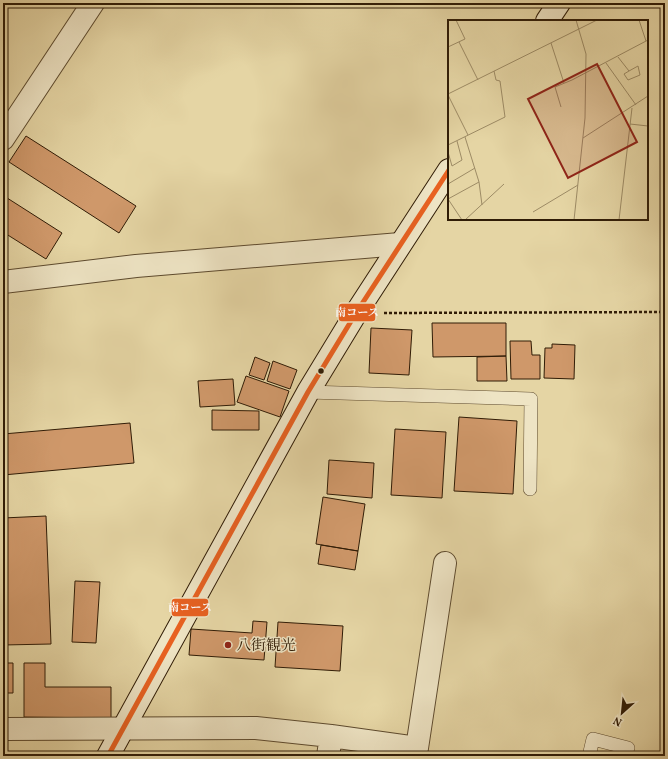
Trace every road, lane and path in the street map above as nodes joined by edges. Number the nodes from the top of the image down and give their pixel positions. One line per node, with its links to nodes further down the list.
1 (93, 3): 4 (street)
2 (559, 3): 3 (street)
3 (548, 20)
4 (3, 139)
5 (448, 172): 6 (street)
6 (400, 244): 7 (street); 9 (street)
7 (3, 282)
8 (665, 312): 9 (path)
9 (356, 313): 10 (street)
10 (308, 392): 11 (lane); 14 (street)
11 (530, 489)
12 (445, 563): 15 (street)
13 (3, 729): 14 (street)
14 (122, 729): 15 (street); 17 (street)
15 (329, 746)
16 (628, 748): 18 (lane)
17 (108, 756)
18 (589, 756)

